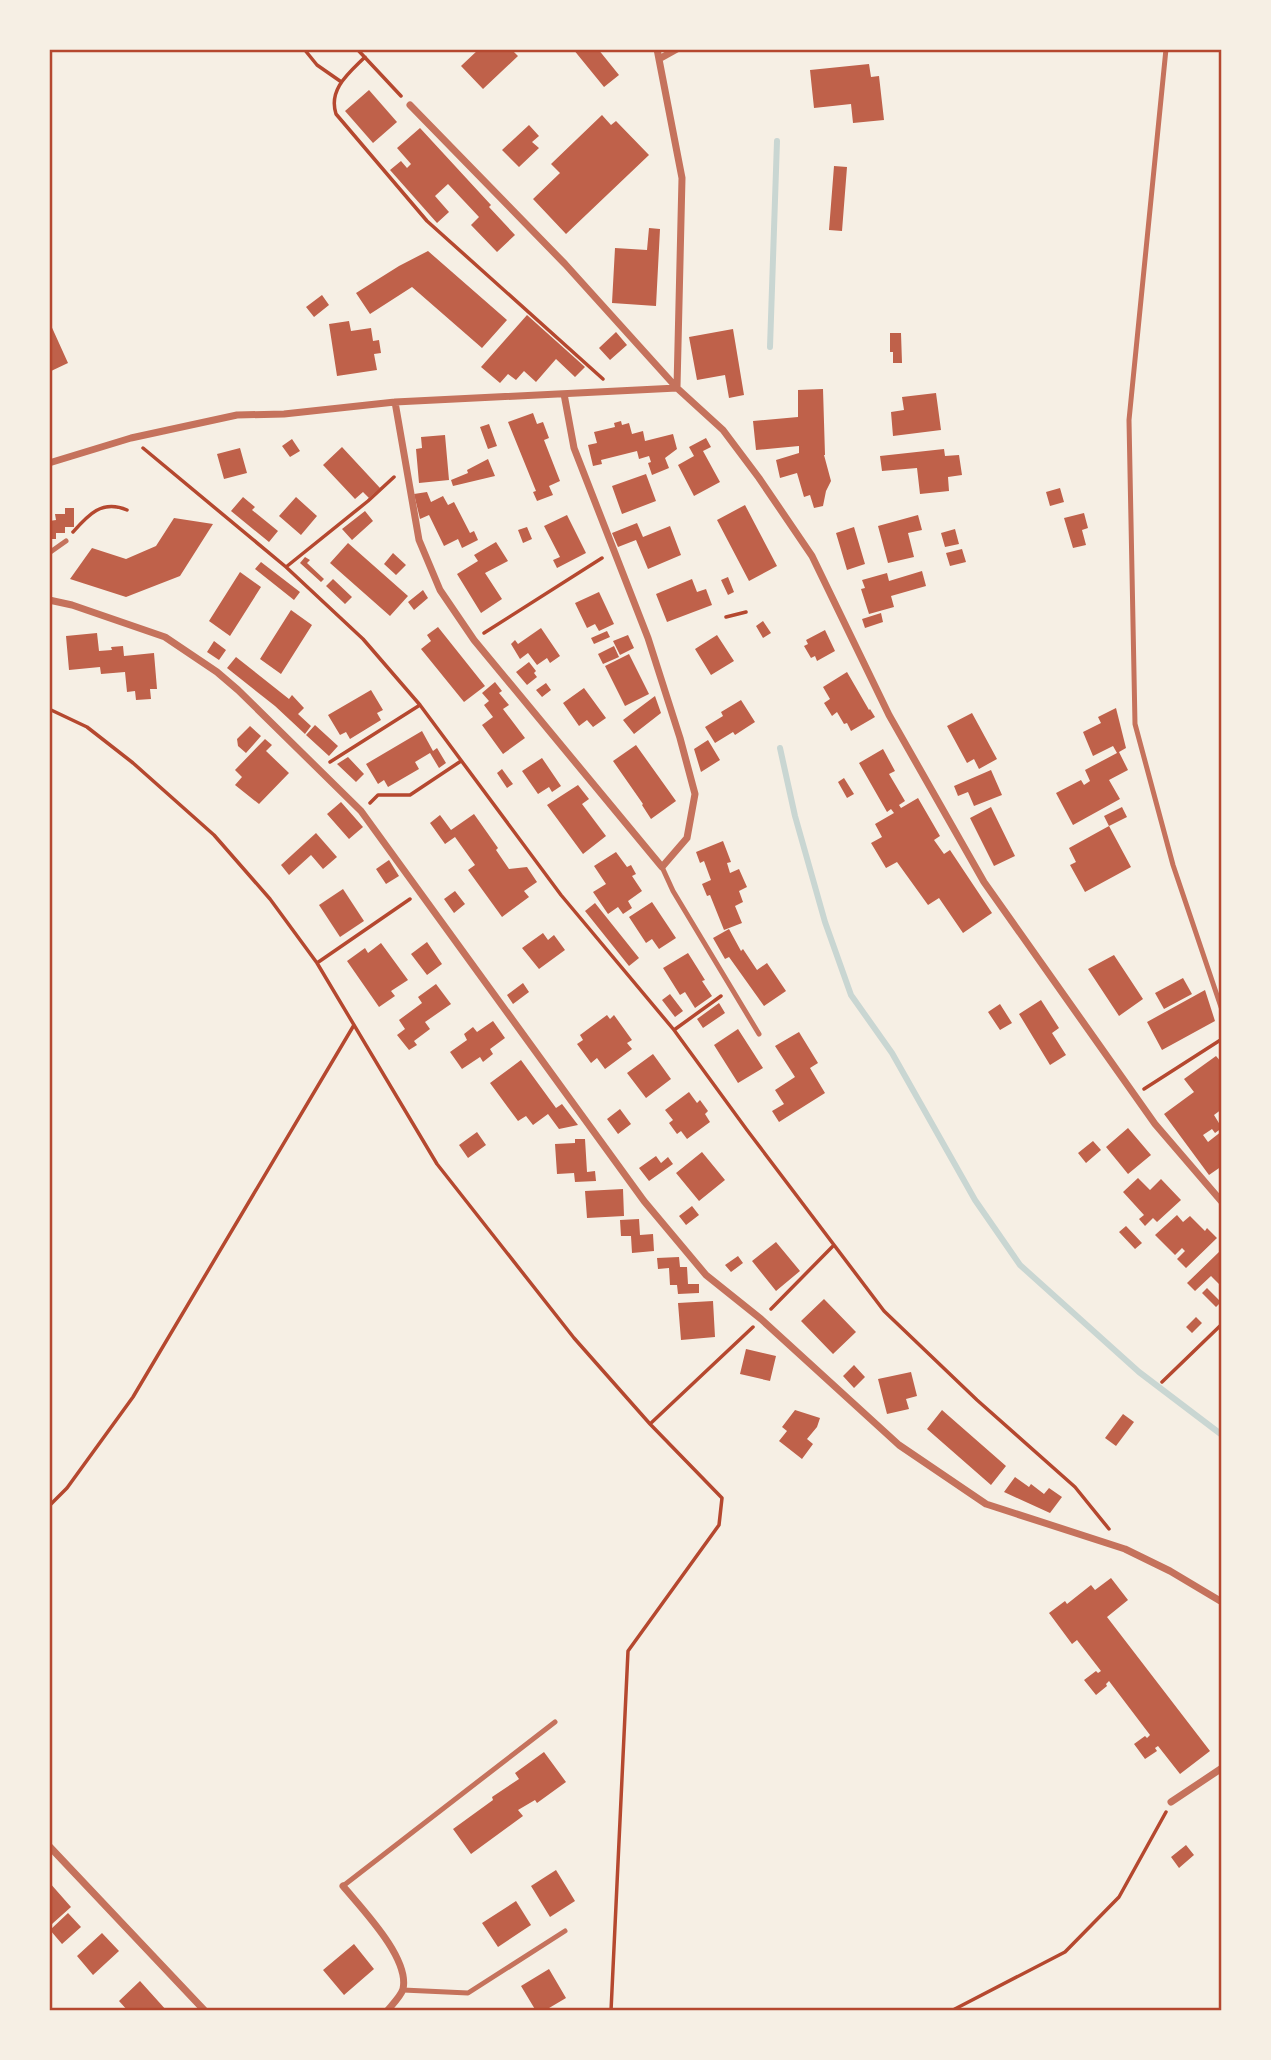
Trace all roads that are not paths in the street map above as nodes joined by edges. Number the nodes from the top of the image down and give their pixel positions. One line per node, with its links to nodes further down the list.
1 (657, 49): 4 (street)
2 (677, 49): 4 (street)
3 (1166, 49): 14 (lane)
4 (659, 59): 6 (street)
5 (410, 105): 6 (street)
6 (677, 388): 7 (street); 16 (street)
7 (564, 394): 8 (street); 13 (street)
8 (395, 402): 9 (street); 13 (street)
9 (49, 463)
10 (66, 541): 11 (lane)
11 (49, 553)
12 (49, 600): 17 (street)
13 (662, 867): 15 (lane)
14 (1222, 1010)
15 (759, 1034)
16 (1221, 1199)
17 (1222, 1602)
18 (555, 1722): 22 (lane)
19 (1222, 1769): 20 (street)
20 (1171, 1802)
21 (49, 1846): 25 (street)
22 (343, 1886): 24 (street)
23 (565, 1931): 24 (lane)
24 (403, 1990): 26 (street)
25 (205, 2011)
26 (387, 2011)

